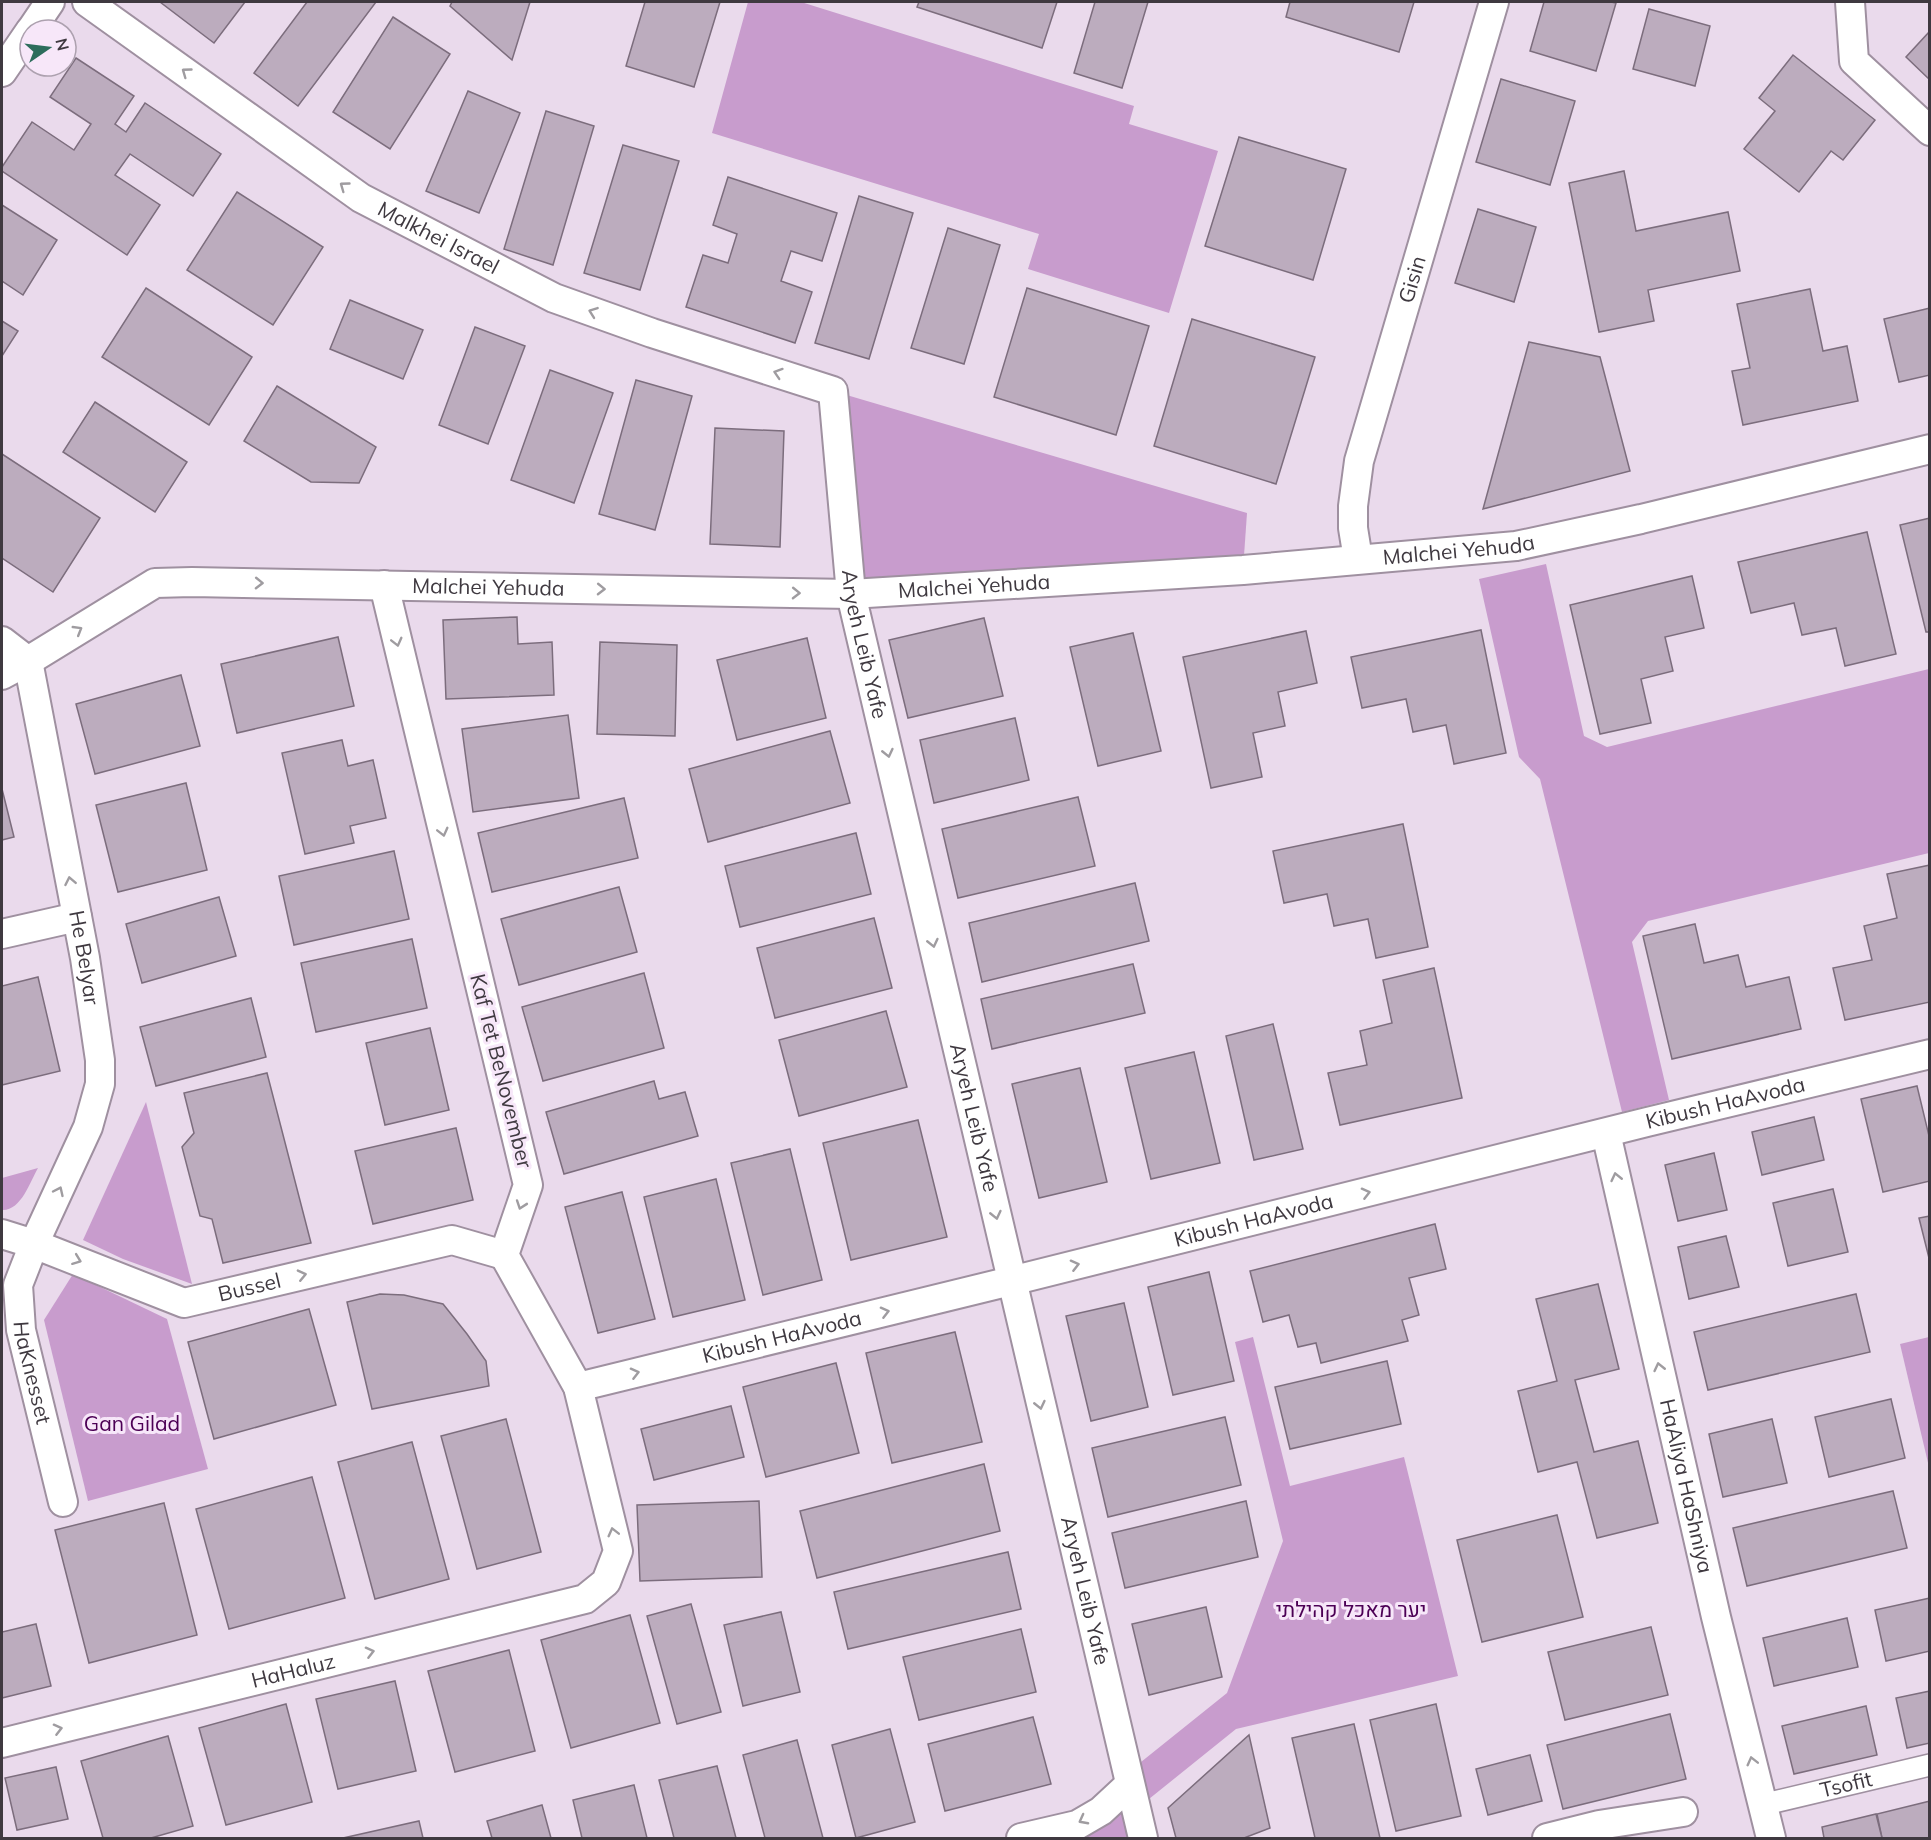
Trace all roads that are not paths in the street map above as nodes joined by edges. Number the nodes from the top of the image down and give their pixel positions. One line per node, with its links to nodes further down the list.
1 (50, 2): 5 (street)
2 (87, 2): 9 (street, Malkhei Israel, one-way to 2)
3 (1494, 2): 11 (street, Gisin)
4 (1850, 2): 8 (street)
5 (39, 18)
6 (18, 48): 7 (street)
7 (2, 72)
8 (1929, 131)
9 (833, 391): 13 (street, Aryeh Leib Yafe)
10 (1929, 449): 11 (street, Malchei Yehuda)
11 (1358, 559): 13 (street, Malchei Yehuda)
12 (384, 585): 13 (street, Malchei Yehuda, one-way to 13); 15 (street, Malchei Yehuda, one-way to 12); 23 (street, Kaf Tet BeNovember, one-way to 23)
13 (851, 594): 24 (street, Aryeh Leib Yafe, one-way to 24)
14 (2, 641): 15 (street)
15 (28, 661): 16 (street, Malchei Yehuda); 17 (street, He BeIyar, one-way to 15)
16 (2, 675)
17 (77, 917): 18 (street); 22 (street, He BeIyar, one-way to 17)
18 (2, 934)
19 (1929, 1054): 20 (street, Kibush HaAvoda)
20 (1606, 1132): 24 (street, Kibush HaAvoda, one-way to 20); 30 (street, HaAliya HaShniya, one-way to 20)
21 (2, 1234): 22 (street, Bussel)
22 (34, 1244): 23 (street, Bussel, one-way to 23); 26 (street, HaKnesset)
23 (504, 1255): 25 (street)
24 (1011, 1281): 25 (street, Kibush HaAvoda, one-way to 24); 29 (street, Aryeh Leib Yafe, one-way to 29)
25 (578, 1387): 27 (street, HaHaluz, one-way to 25)
26 (63, 1502)
27 (2, 1743)
28 (1929, 1765): 30 (street, Tsofit)
29 (1129, 1785): 32 (street, one-way to 32); 33 (street, Aryeh Leib Yafe)
30 (1762, 1802): 35 (street, HaAliya HaShniya)
31 (1683, 1812): 34 (street)
32 (1021, 1839)
33 (1143, 1839)
34 (1547, 1839)
35 (1771, 1839)

